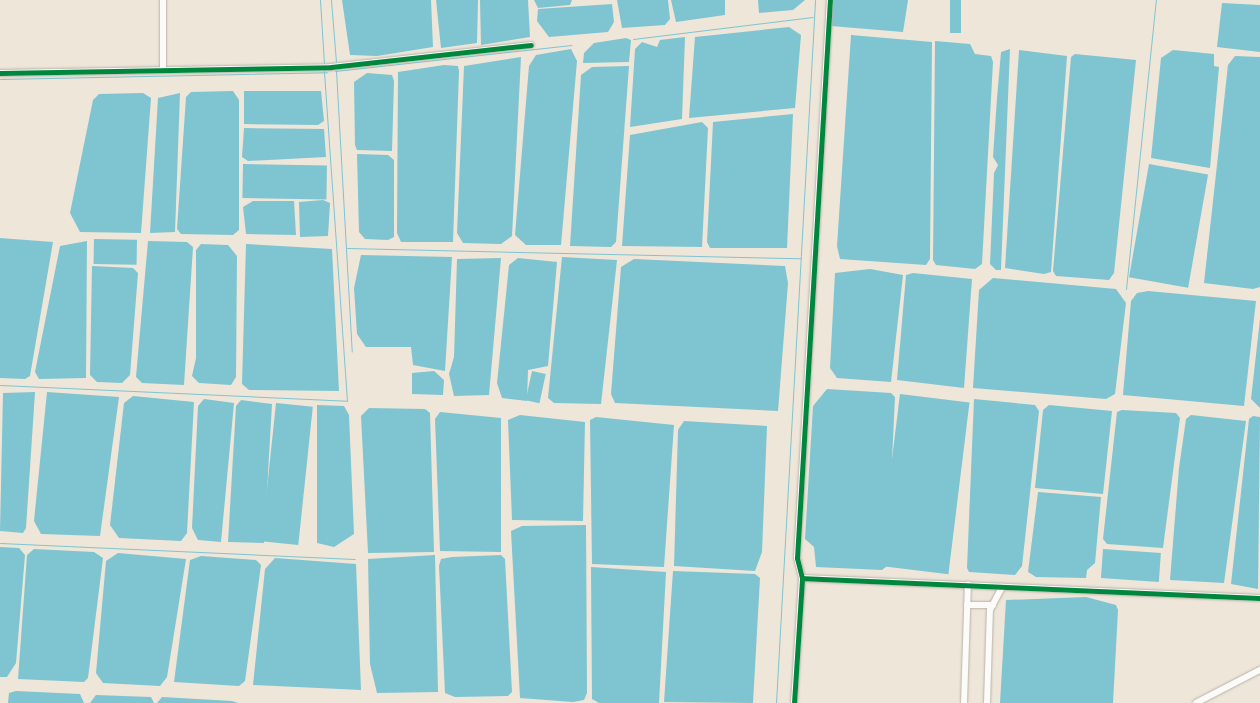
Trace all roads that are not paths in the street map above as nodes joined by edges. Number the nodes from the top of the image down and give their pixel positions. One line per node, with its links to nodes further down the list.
1 (163, 0): 4 (street)
2 (830, 0): 6 (street)
3 (531, 45): 4 (street)
4 (163, 70): 5 (street)
5 (0, 73)
6 (802, 578): 7 (street); 13 (street)
7 (968, 585): 8 (street); 10 (street)
8 (1002, 587): 9 (street); 11 (street)
9 (1260, 598)
10 (967, 605): 11 (street); 14 (street)
11 (993, 605): 15 (street)
12 (1260, 670): 16 (street)
13 (794, 703)
14 (964, 703)
15 (986, 703)
16 (1196, 703)

